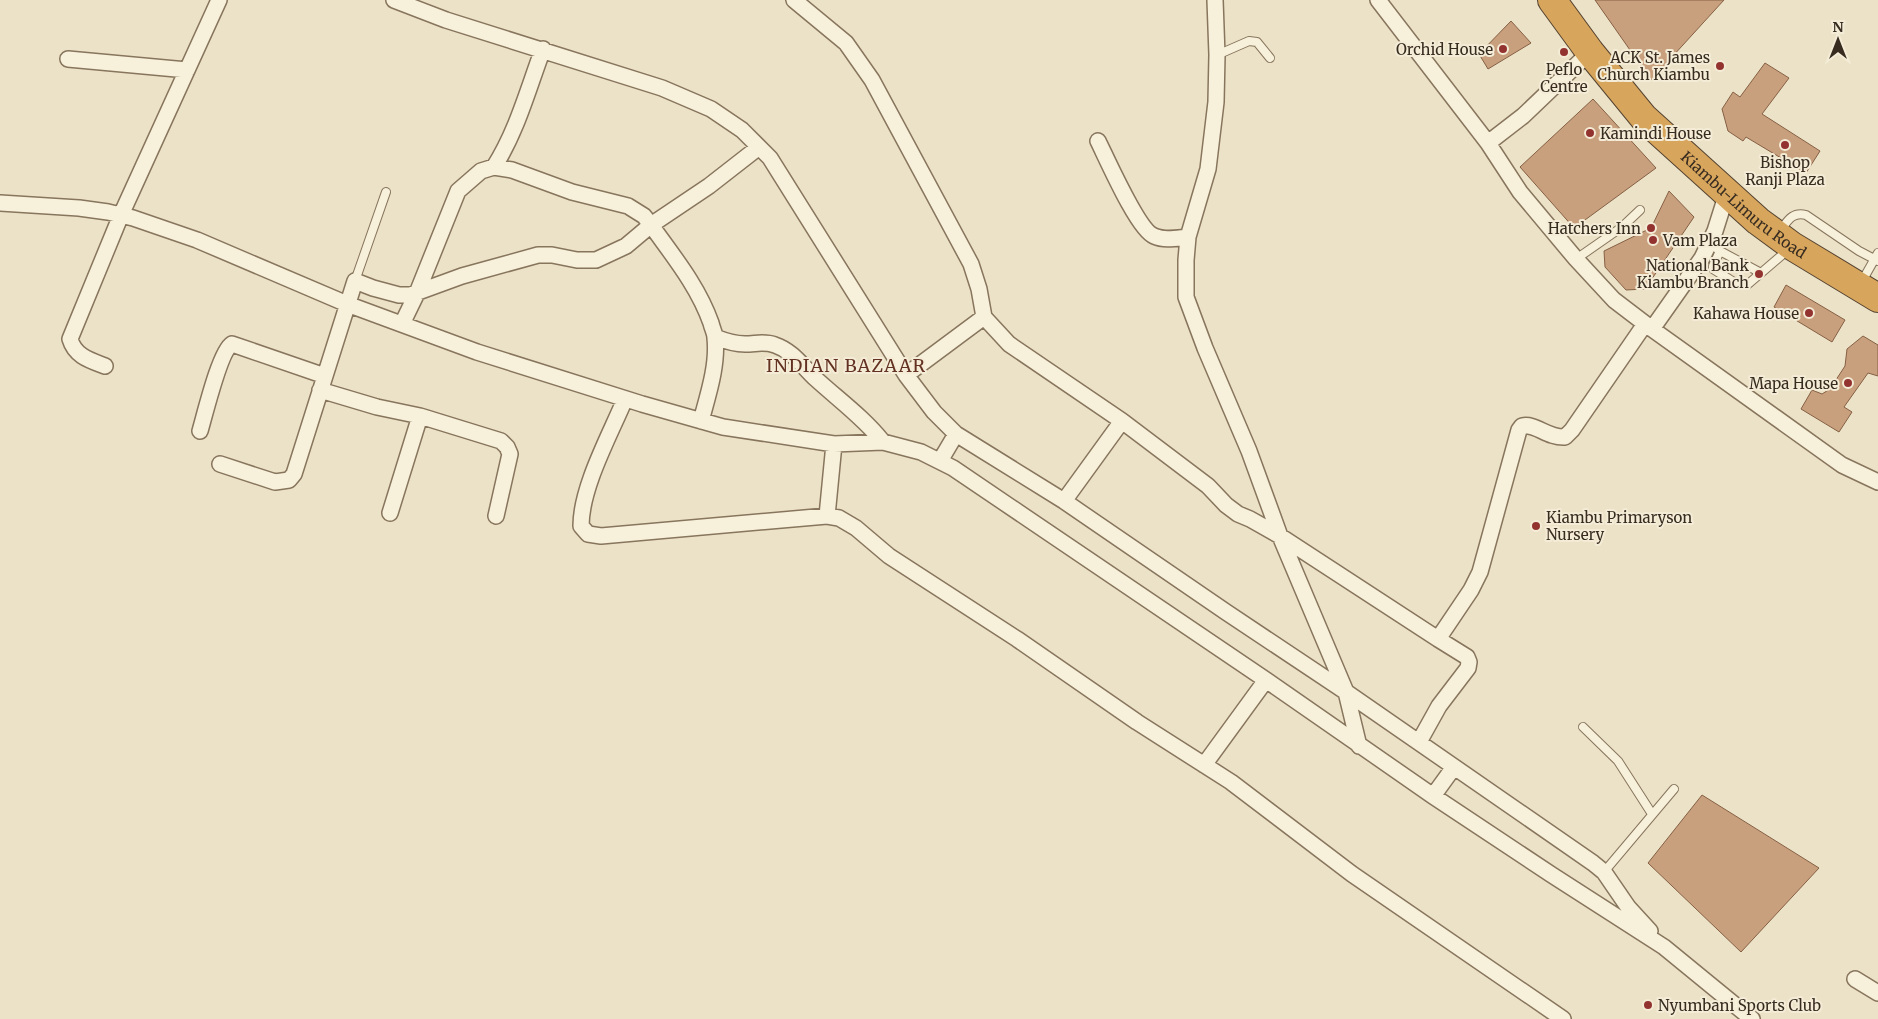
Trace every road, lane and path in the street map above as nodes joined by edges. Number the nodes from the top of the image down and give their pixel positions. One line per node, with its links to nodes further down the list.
1 (219, 0): 12 (street)
2 (394, 0): 7 (street)
3 (794, 0): 33 (street)
4 (1215, 0): 9 (street)
5 (1378, 0): 14 (street)
6 (1552, 0): 8 (highway, Kiambu-Limuru Road)
7 (543, 49): 15 (street); 16 (street)
8 (1590, 52): 14 (street); 18 (highway, Kiambu-Limuru Road)
9 (1217, 56): 10 (lane); 23 (street)
10 (1270, 58)
11 (68, 59): 12 (street)
12 (187, 70): 21 (street)
13 (1098, 141): 23 (street)
14 (1488, 143): 27 (street)
15 (759, 147): 22 (street); 38 (street)
16 (494, 167): 22 (street); 30 (street)
17 (386, 192): 29 (lane)
18 (1727, 193): 24 (highway, Kiambu-Limuru Road); 25 (street)
19 (0, 203): 21 (street)
20 (1640, 210): 27 (lane)
21 (121, 215): 32 (street); 37 (street)
22 (651, 225): 30 (street); 36 (street)
23 (1188, 237): 55 (street)
24 (1784, 241): 26 (lane); 28 (lane); 31 (highway, Kiambu-Limuru Road)
25 (1715, 247): 28 (lane); 28 (lane); 35 (street)
26 (1877, 257): 31 (lane)
27 (1576, 259): 35 (street)
28 (1761, 273)
29 (355, 281): 30 (street); 32 (street)
30 (417, 293): 34 (street)
31 (1869, 293)
32 (347, 304): 34 (street); 39 (street)
33 (984, 316): 38 (street); 43 (street)
34 (402, 324): 40 (street)
35 (1648, 327): 50 (street); 56 (street)
36 (715, 337): 42 (street); 46 (street)
37 (105, 366)
38 (906, 374): 45 (street)
39 (323, 383): 41 (street); 44 (street); 49 (street)
40 (625, 399): 42 (street); 54 (street)
41 (420, 416): 52 (street); 53 (street)
42 (701, 420): 47 (street)
43 (1122, 421): 51 (street); 55 (street)
44 (200, 431)
45 (956, 434): 48 (street); 51 (street)
46 (883, 442): 47 (street); 48 (street)
47 (834, 444): 54 (street)
48 (940, 461): 57 (street)
49 (220, 464)
50 (1878, 482)
51 (1064, 501): 58 (street)
52 (390, 513)
53 (496, 516)
54 (827, 516): 62 (street)
55 (1280, 536): 56 (street); 58 (street)
56 (1438, 638): 60 (street)
57 (1266, 680): 61 (street); 62 (street)
58 (1346, 692): 60 (street); 61 (street)
59 (1582, 727): 66 (lane)
60 (1419, 742): 63 (street)
61 (1359, 746): 65 (street)
62 (1204, 765): 72 (street)
63 (1454, 767): 65 (street); 67 (street)
64 (1674, 789): 66 (lane)
65 (1434, 796): 68 (street)
66 (1652, 814): 67 (lane)
67 (1604, 872): 68 (street)
68 (1664, 947): 71 (street)
69 (1854, 980): 70 (street)
70 (1878, 993)
71 (1745, 1017)
72 (1563, 1019)

